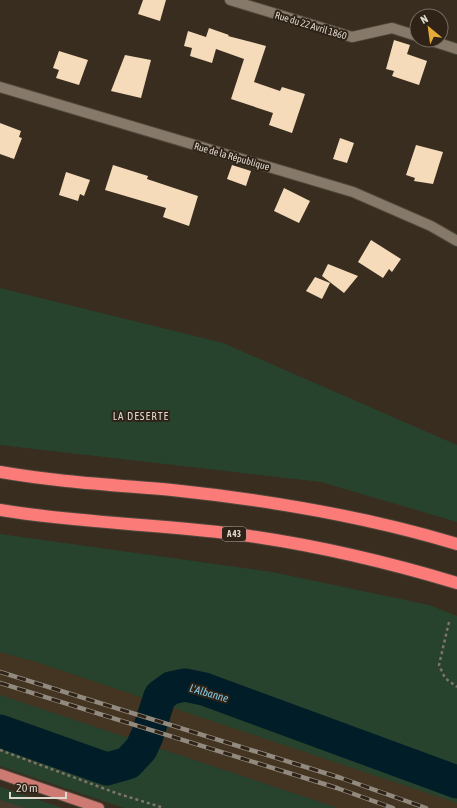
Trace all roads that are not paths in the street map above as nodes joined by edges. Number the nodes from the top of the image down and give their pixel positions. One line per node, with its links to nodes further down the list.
1 (230, 0): 2 (street, Rue du 22 Avril 1860)
2 (409, 33)
3 (0, 87): 4 (street, Rue de la République)
4 (457, 241)
5 (0, 472): 7 (highway)
6 (0, 510): 8 (highway, A 43)
7 (457, 544)
8 (457, 583)
9 (0, 774): 10 (main road)
10 (98, 808)

